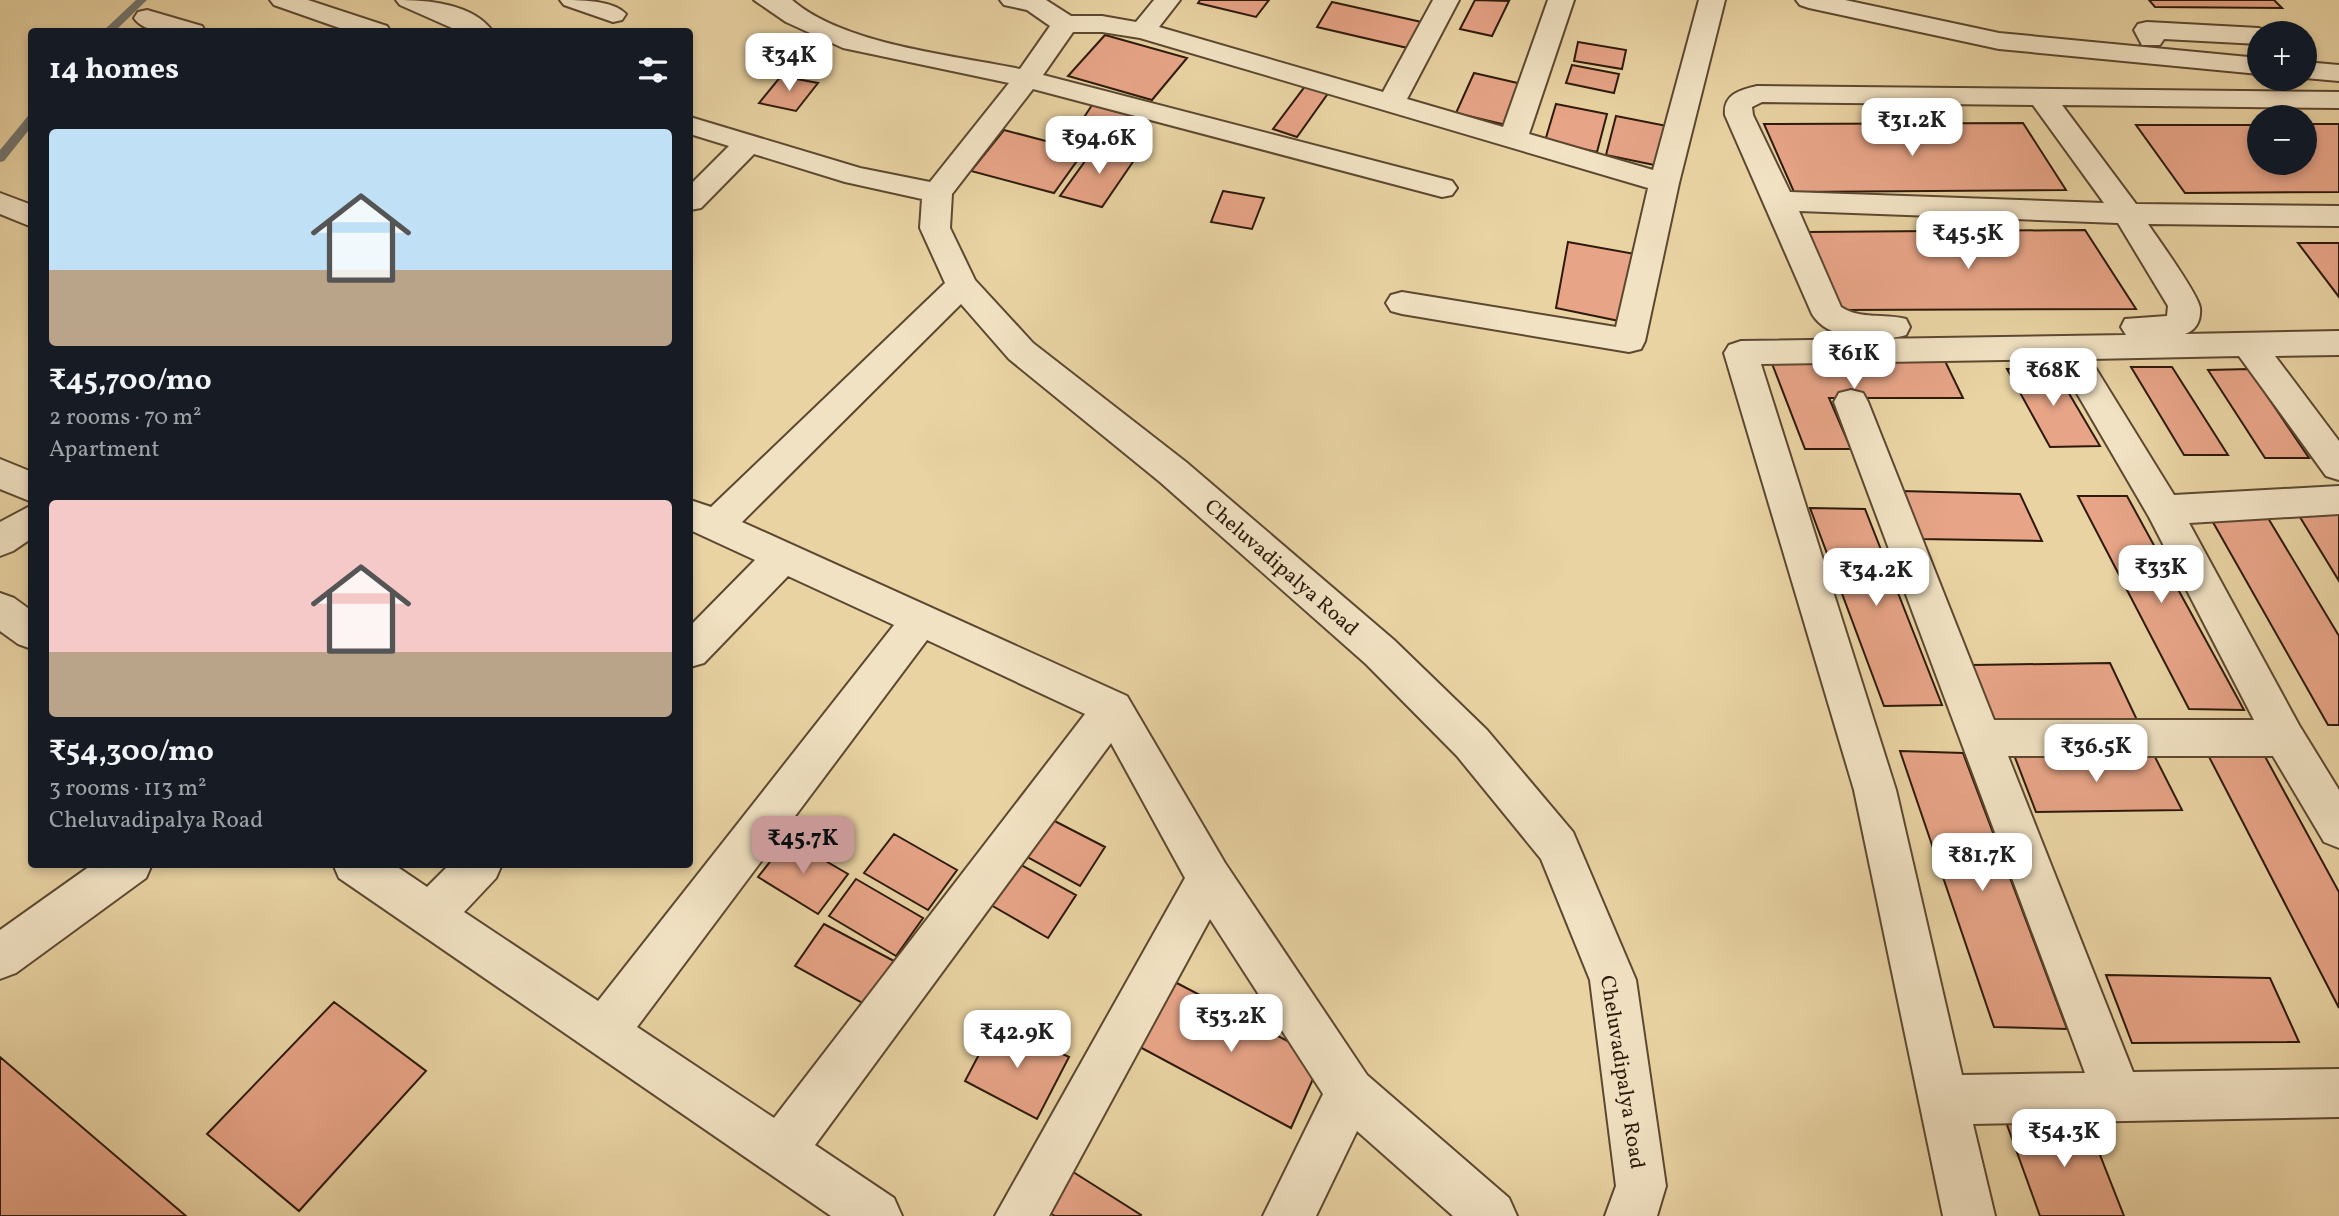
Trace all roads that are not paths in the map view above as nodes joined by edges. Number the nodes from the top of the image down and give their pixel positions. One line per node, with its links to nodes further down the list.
1 (282, 0): 14 (street)
2 (409, 0): 15 (street)
3 (573, 0): 16 (street)
4 (766, 0): 23 (street)
5 (1167, 0): 17 (street)
6 (1446, 0): 26 (street)
7 (1561, 0): 28 (street)
8 (1712, 0): 30 (street)
9 (1809, 0): 19 (street)
10 (1028, 1): 12 (street)
11 (147, 18): 13 (street)
12 (1065, 24): 17 (street); 23 (street)
13 (180, 28)
14 (366, 28)
15 (474, 28)
16 (592, 28)
17 (1143, 31): 26 (street)
18 (2247, 35): 19 (street)
19 (2160, 56): 20 (street)
20 (2247, 65)
21 (2317, 71): 22 (street)
22 (2339, 74)
23 (1027, 79): 31 (street); 32 (street)
24 (2040, 96): 25 (street); 34 (street); 36 (street)
25 (2339, 100)
26 (1391, 104): 28 (street)
27 (693, 126): 29 (street)
28 (1513, 139): 30 (street)
29 (748, 144): 32 (street); 33 (street)
30 (1664, 183): 40 (street)
31 (1442, 188)
32 (937, 193): 39 (street, Cheluvadipalya Road)
33 (693, 198)
34 (1779, 201): 36 (street); 36 (street)
35 (0, 203): 37 (street)
36 (2127, 214): 38 (street)
37 (28, 215)
38 (2339, 216)
39 (962, 285): 50 (street); 76 (street, Cheluvadipalya Road)
40 (1402, 303)
41 (2339, 343): 42 (street)
42 (2248, 344): 43 (street); 45 (street)
43 (2066, 347): 49 (street); 70 (street)
44 (1851, 402): 57 (street)
45 (2339, 467)
46 (0, 473): 47 (street)
47 (28, 486)
48 (2339, 500): 49 (street)
49 (2164, 510): 58 (street)
50 (702, 520): 53 (street)
51 (28, 522): 52 (street)
52 (0, 541)
53 (782, 557): 54 (street); 55 (street)
54 (920, 620): 56 (street); 66 (street)
55 (693, 648)
56 (1113, 708): 63 (street); 71 (street)
57 (1982, 738): 58 (street); 69 (street)
58 (2284, 738): 59 (street)
59 (2339, 828)
60 (124, 868): 65 (street)
61 (361, 868): 64 (street)
62 (476, 868): 64 (street)
63 (1209, 878): 67 (street); 73 (street)
64 (431, 915): 66 (street)
65 (0, 957)
66 (604, 1032): 71 (street)
67 (1350, 1092): 74 (street); 75 (street)
68 (2339, 1093): 69 (street)
69 (2118, 1097): 70 (street)
70 (1941, 1100): 77 (street)
71 (780, 1152): 72 (street)
72 (876, 1216)
73 (1021, 1216)
74 (1289, 1216)
75 (1491, 1216)
76 (1631, 1216)
77 (1969, 1216)

